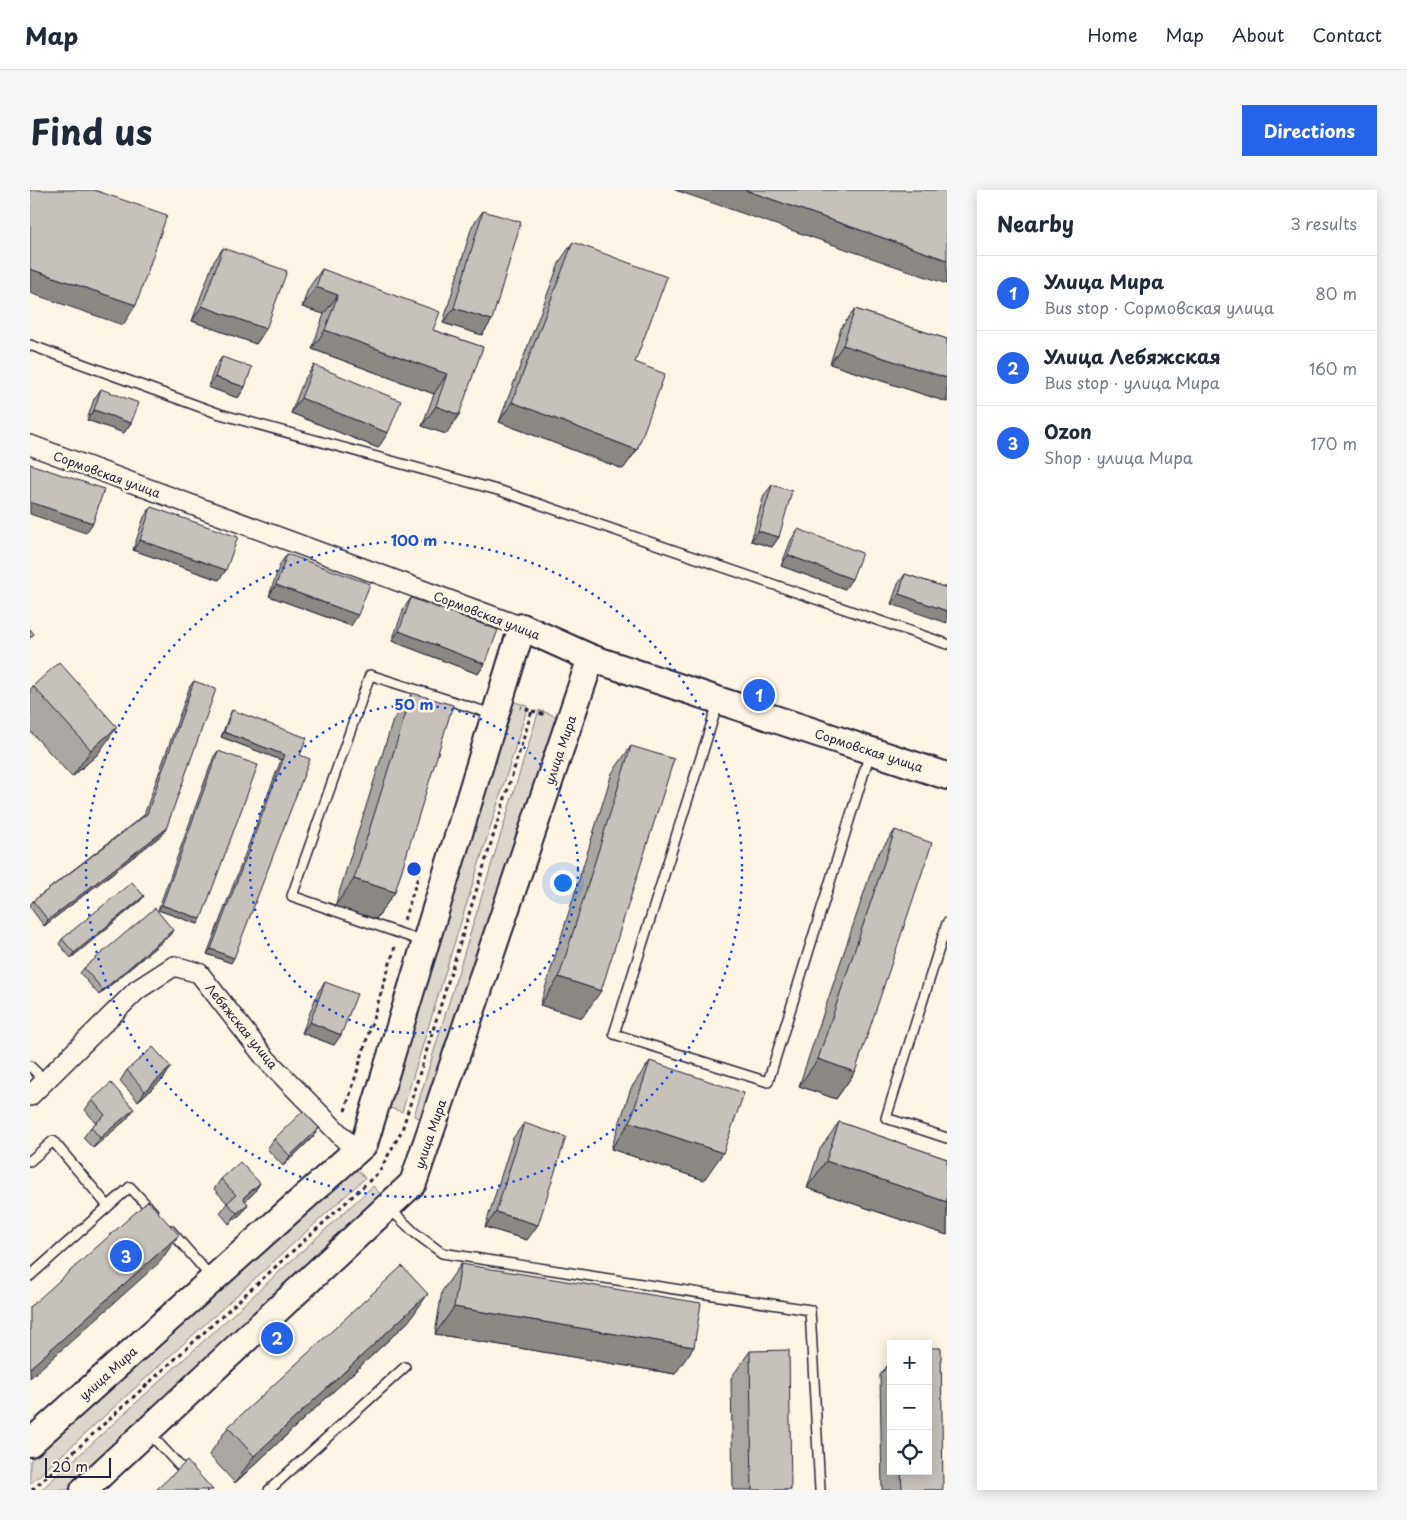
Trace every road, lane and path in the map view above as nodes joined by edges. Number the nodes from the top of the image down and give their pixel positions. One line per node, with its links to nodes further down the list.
1 (30, 345): 4 (lane)
2 (30, 445): 3 (street, Сормовская улица)
3 (522, 627): 5 (street, Сормовская улица); 7 (street, улица Мира)
4 (947, 644)
5 (591, 658): 6 (street, Сормовская улица); 19 (street, улица Мира)
6 (719, 700): 8 (street, Сормовская улица); 8 (lane)
7 (506, 710): 11 (street, улица Мира); 11 (lane); 25 (path)
8 (871, 751): 9 (street, Сормовская улица)
9 (947, 776)
10 (947, 922): 15 (lane)
11 (426, 942): 16 (street, улица Мира)
12 (30, 1066): 13 (lane)
13 (45, 1081): 14 (street, Лебяжская улица); 16 (street, Лебяжская улица)
14 (30, 1096)
15 (947, 1138)
16 (356, 1151): 21 (street, улица Мира)
17 (30, 1161): 18 (lane)
18 (108, 1206): 20 (lane); 21 (lane)
19 (388, 1207): 23 (street, улица Мира); 29 (lane)
20 (30, 1276)
21 (213, 1279): 24 (street, улица Мира)
22 (405, 1368): 28 (lane)
23 (147, 1432): 26 (street, улица Мира); 27 (lane)
24 (30, 1443)
25 (32, 1490)
26 (84, 1490)
27 (202, 1490)
28 (269, 1490)
29 (820, 1490)

